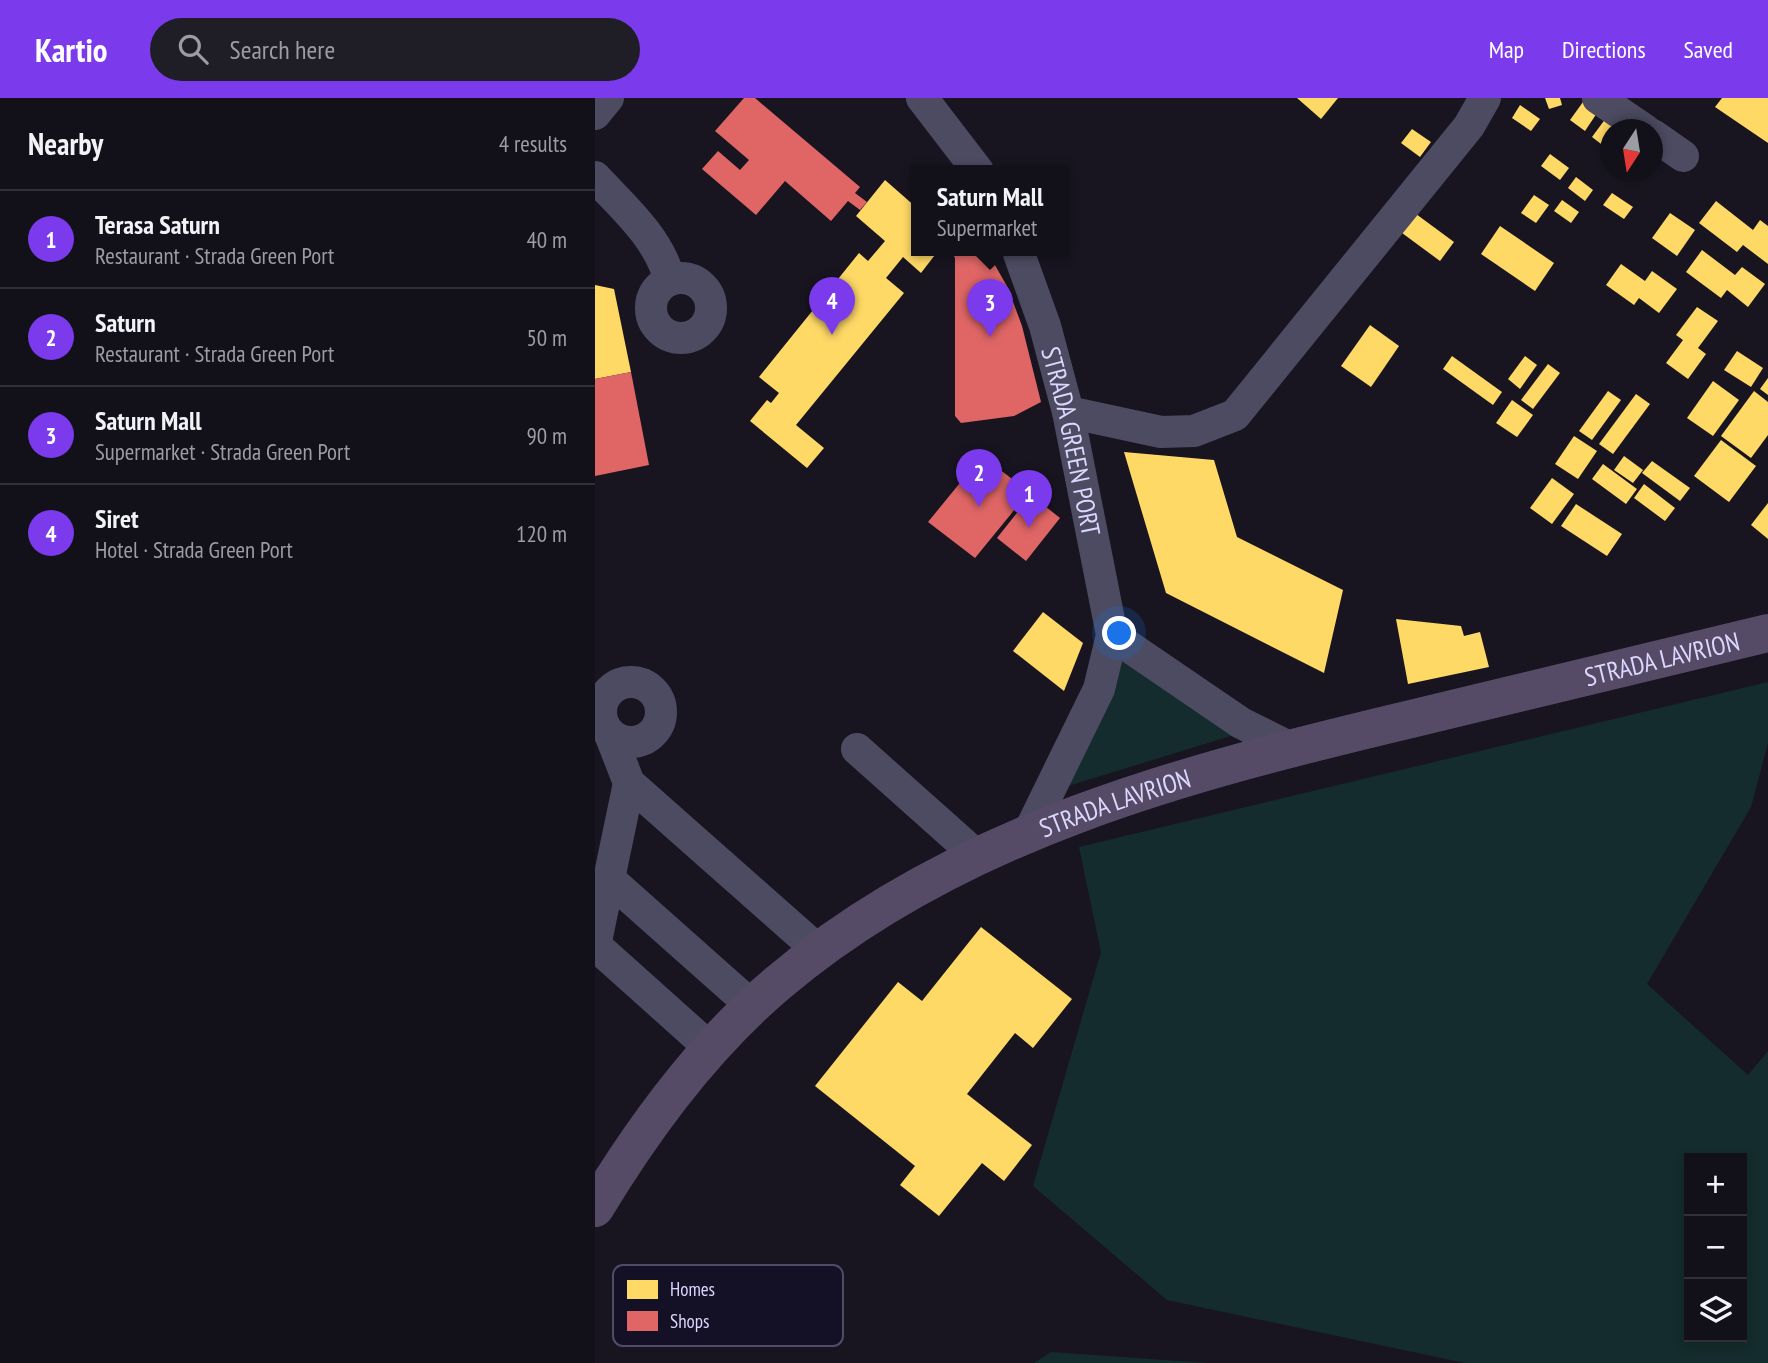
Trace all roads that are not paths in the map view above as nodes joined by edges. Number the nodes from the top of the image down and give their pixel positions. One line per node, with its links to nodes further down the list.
1 (1485, 98): 11 (street)
2 (1598, 98): 4 (street)
3 (926, 100): 7 (street)
4 (1629, 119)
5 (1663, 142): 6 (street)
6 (1683, 156)
7 (974, 165)
8 (595, 177): 10 (street)
9 (1020, 256): 11 (street, STRADA GREEN PORT)
10 (670, 280)
11 (1068, 412): 13 (street, STRADA GREEN PORT)
12 (1768, 633): 16 (main road, STRADA LAVRION)
13 (1112, 635): 16 (street); 18 (street, STRADA GREEN PORT)
14 (610, 734): 17 (street)
15 (856, 748): 19 (street)
16 (1291, 748): 18 (main road, STRADA LAVRION)
17 (628, 783): 20 (street); 22 (street)
18 (1029, 832): 19 (main road, STRADA LAVRION)
19 (977, 856): 22 (main road, STRADA LAVRION)
20 (609, 879): 21 (street); 23 (street)
21 (595, 946): 24 (street)
22 (819, 950): 23 (main road, STRADA LAVRION)
23 (753, 1006): 24 (main road, STRADA LAVRION)
24 (710, 1048): 25 (main road, STRADA LAVRION)
25 (595, 1208)

